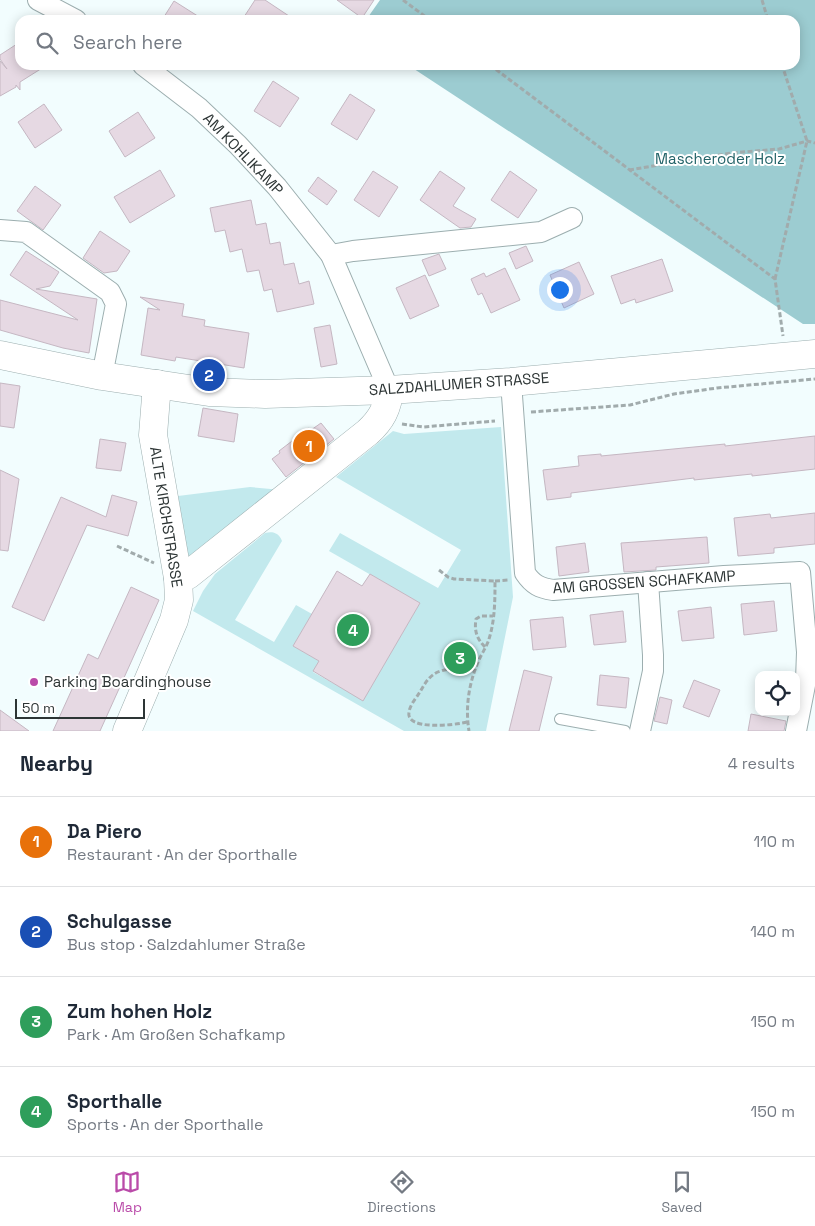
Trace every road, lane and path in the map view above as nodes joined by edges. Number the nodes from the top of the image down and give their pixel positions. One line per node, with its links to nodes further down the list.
1 (38, 0): 4 (street)
2 (404, 0): 5 (path)
3 (762, 0): 6 (path)
4 (66, 15)
5 (424, 15)
6 (766, 15)
7 (150, 70): 15 (street, AM KOHLIKAMP)
8 (497, 70): 12 (path)
9 (784, 70): 10 (path)
10 (807, 141): 11 (path); 12 (path); 16 (path)
11 (815, 143)
12 (629, 170): 16 (path)
13 (572, 218): 15 (street)
14 (0, 230): 20 (street)
15 (331, 255): 24 (street, AM KOHLIKAMP)
16 (775, 279): 19 (path)
17 (815, 354): 19 (main road, SALZDAHLUMER STRASSE)
18 (0, 355): 20 (main road, SALZDAHLUMER STRASSE)
19 (785, 356): 22 (main road, SALZDAHLUMER STRASSE)
20 (102, 376): 23 (main road, SALZDAHLUMER STRASSE)
21 (815, 379): 25 (path)
22 (511, 382): 24 (main road, SALZDAHLUMER STRASSE); 25 (street, AM GROSSEN SCHAFKAMP)
23 (157, 384): 24 (main road, SALZDAHLUMER STRASSE); 29 (main road, ALTE KIRCHSTRASSE)
24 (390, 390): 26 (main road)
25 (514, 413): 26 (path); 30 (street, AM GROSSEN SCHAFKAMP)
26 (382, 417): 29 (main road)
27 (117, 546): 29 (path)
28 (439, 570): 31 (path)
29 (178, 572): 36 (main road, ALTE KIRCHSTRASSE)
30 (648, 582): 39 (street); 40 (street, AM GROSSEN SCHAFKAMP)
31 (494, 616): 32 (path); 32 (path)
32 (485, 647): 33 (path)
33 (475, 670): 35 (path); 35 (path)
34 (560, 719): 38 (lane)
35 (468, 722): 37 (path)
36 (127, 731)
37 (469, 731)
38 (625, 731)
39 (640, 731)
40 (796, 731)

